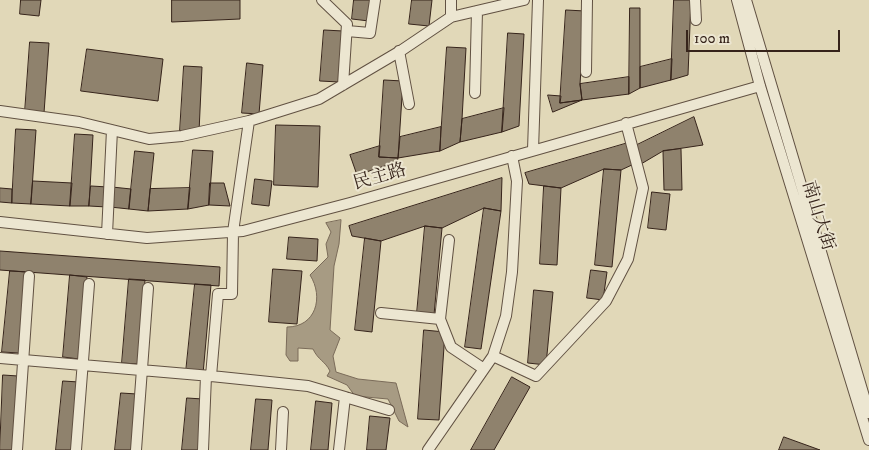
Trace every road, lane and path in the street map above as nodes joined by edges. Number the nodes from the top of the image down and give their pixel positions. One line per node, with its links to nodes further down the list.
1 (322, 0): 14 (street)
2 (375, 0): 14 (street)
3 (452, 0): 12 (street)
4 (524, 0): 10 (street)
5 (538, 0): 25 (street)
6 (587, 0): 16 (street)
7 (695, 0): 13 (street)
8 (737, 0): 18 (street, 南山大街)
9 (746, 0): 46 (street, 南山大街)
10 (503, 2): 11 (street)
11 (477, 11): 12 (street); 19 (street)
12 (451, 17): 15 (street)
13 (696, 20)
14 (347, 31): 17 (street)
15 (399, 51): 17 (street); 20 (street)
16 (586, 72)
17 (343, 84): 22 (street)
18 (760, 86): 23 (street, 民主路); 47 (street, 南山大街)
19 (475, 93)
20 (409, 104)
21 (0, 111): 24 (street)
22 (248, 121): 24 (street); 28 (street)
23 (626, 123): 25 (street, 民主路); 36 (street)
24 (112, 130): 29 (street)
25 (534, 150): 26 (street, 民主路)
26 (512, 156): 28 (street, 民主路); 36 (street)
27 (0, 222): 29 (street, 民主路)
28 (233, 232): 29 (street, 民主路); 42 (street)
29 (107, 234)
30 (449, 240): 35 (street)
31 (29, 276): 38 (street)
32 (89, 284): 39 (street)
33 (148, 288): 41 (street)
34 (381, 313): 35 (street)
35 (440, 319): 40 (street)
36 (493, 356): 40 (street)
37 (0, 358): 38 (street)
38 (24, 360): 39 (street); 48 (street)
39 (83, 365): 41 (street); 49 (street)
40 (484, 369): 54 (street)
41 (142, 370): 42 (street); 50 (street)
42 (209, 376): 43 (street); 51 (street)
43 (345, 397): 44 (street); 53 (street)
44 (389, 410)
45 (283, 412): 52 (street)
46 (869, 413)
47 (869, 440)
48 (17, 450)
49 (76, 450)
50 (136, 450)
51 (203, 450)
52 (281, 450)
53 (339, 450)
54 (428, 450)

